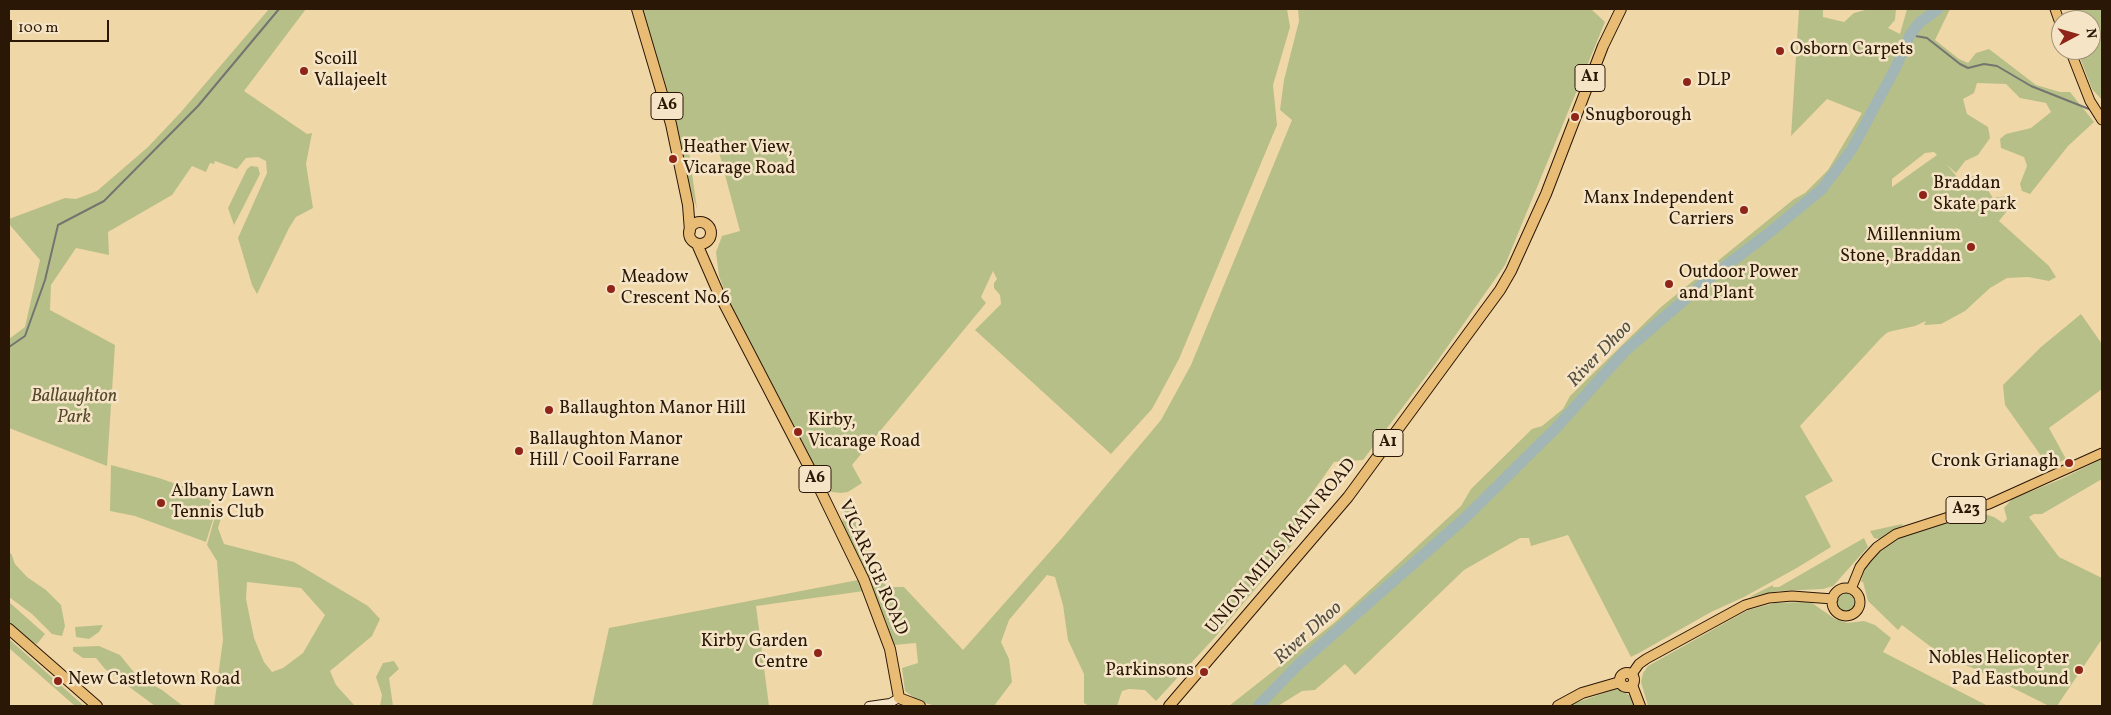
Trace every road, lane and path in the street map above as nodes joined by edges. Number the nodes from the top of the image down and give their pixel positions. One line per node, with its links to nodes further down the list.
1 (637, 9): 5 (highway, VICARAGE ROAD / A6)
2 (1621, 9): 20 (highway, UNION MILLS MAIN ROAD / A1)
3 (2074, 60): 4 (main road)
4 (2102, 120)
5 (688, 205): 6 (highway, VICARAGE ROAD / A6); 7 (highway, VICARAGE ROAD / A6)
6 (704, 224): 7 (highway); 8 (highway, VICARAGE ROAD / A6)
7 (690, 231): 9 (highway, VICARAGE ROAD / A6)
8 (710, 237): 9 (highway); 10 (highway, VICARAGE ROAD / A6)
9 (697, 244): 10 (highway, VICARAGE ROAD / A6)
10 (708, 268): 16 (highway, VICARAGE ROAD / A6)
11 (2102, 453): 12 (main road, A23)
12 (1850, 589): 13 (main road); 13 (main road)
13 (1833, 599): 15 (main road)
14 (9, 629): 17 (highway)
15 (1632, 680): 21 (highway); 22 (highway)
16 (899, 698): 18 (main road); 19 (highway)
17 (97, 706)
18 (869, 706)
19 (920, 706)
20 (1169, 706)
21 (1558, 706)
22 (1640, 706)

